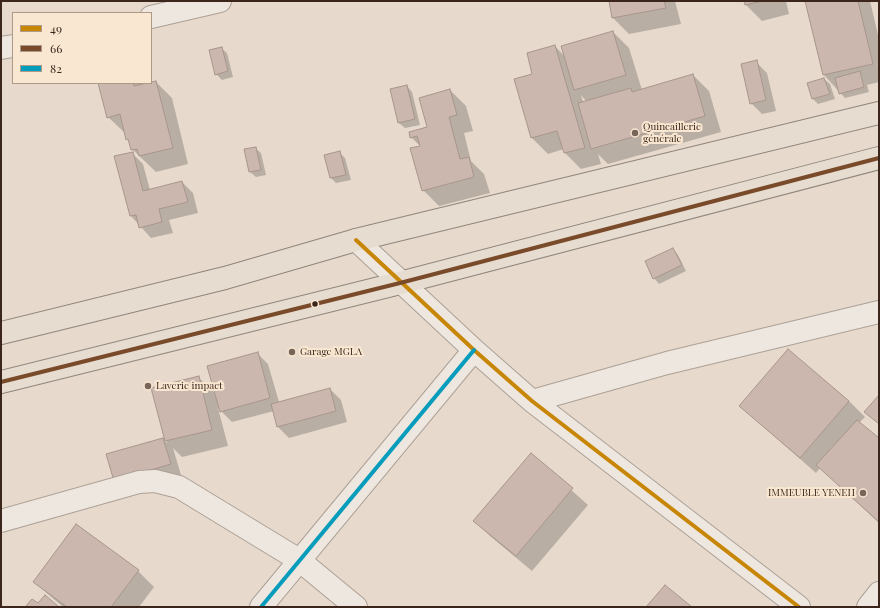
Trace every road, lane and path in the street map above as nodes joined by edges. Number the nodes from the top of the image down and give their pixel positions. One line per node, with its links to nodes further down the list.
1 (220, 1): 2 (street)
2 (152, 16)
3 (12, 46): 4 (street)
4 (1, 48)
5 (879, 113): 7 (main road)
6 (879, 158): 8 (main road)
7 (356, 240): 8 (street); 10 (main road)
8 (400, 282): 11 (street); 12 (main road)
9 (879, 312): 13 (street)
10 (1, 333)
11 (474, 350): 13 (street); 15 (street)
12 (1, 382)
13 (532, 401): 19 (street)
14 (1, 521): 15 (street)
15 (299, 560): 17 (street); 18 (street)
16 (879, 593): 20 (street)
17 (261, 607)
18 (356, 607)
19 (799, 607)
20 (868, 607)

